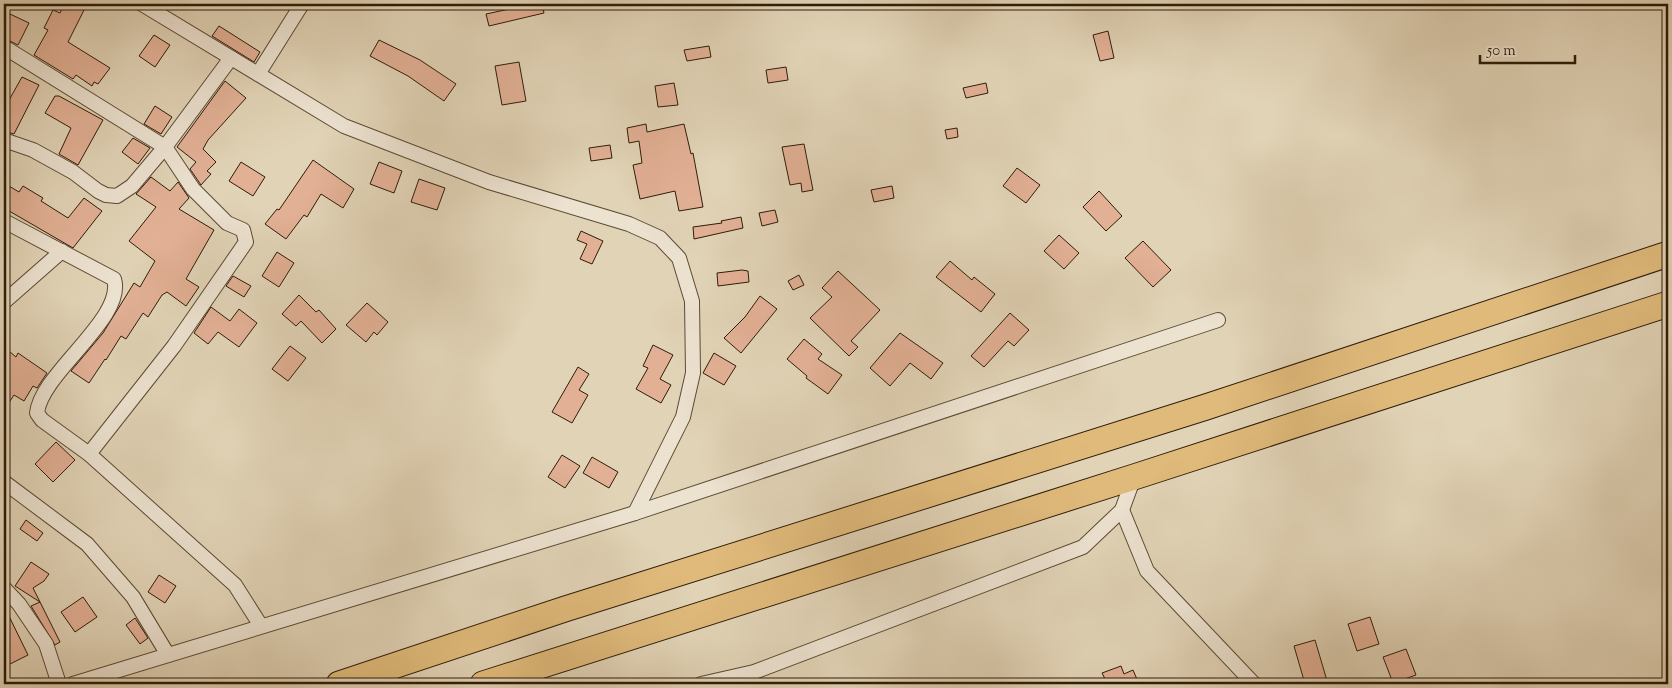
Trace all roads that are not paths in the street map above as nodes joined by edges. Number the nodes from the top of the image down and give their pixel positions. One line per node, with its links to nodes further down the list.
1 (142, 4): 4 (street)
2 (302, 4): 5 (street)
3 (4, 47): 7 (street)
4 (231, 58): 5 (street); 7 (street)
5 (258, 74): 18 (street)
6 (4, 140): 7 (street)
7 (165, 147): 14 (street)
8 (7, 227): 9 (street)
9 (62, 252): 11 (street); 14 (street)
10 (1668, 254): 24 (highway)
11 (4, 302)
12 (1668, 304): 15 (highway)
13 (1218, 320): 18 (street)
14 (89, 454): 20 (street)
15 (1134, 477): 17 (street); 25 (highway)
16 (4, 482): 21 (street)
17 (1122, 510): 26 (street); 27 (street)
18 (635, 513): 20 (street)
19 (4, 588): 22 (street)
20 (261, 626): 21 (street)
21 (168, 655): 23 (street)
22 (59, 684)
23 (73, 684)
24 (339, 684)
25 (483, 684)
26 (701, 684)
27 (1254, 684)

